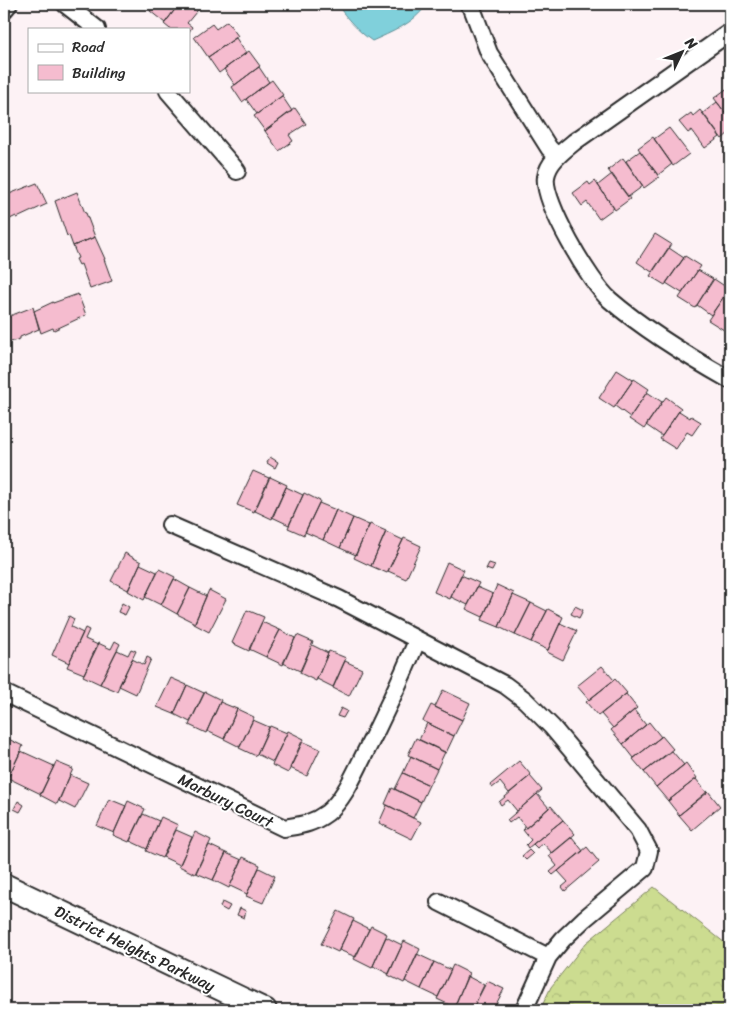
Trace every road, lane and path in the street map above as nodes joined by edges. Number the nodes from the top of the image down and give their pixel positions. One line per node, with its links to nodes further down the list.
1 (8, 4): 4 (street)
2 (65, 4): 5 (street)
3 (468, 4): 8 (street)
4 (4, 10)
5 (97, 28)
6 (730, 32): 8 (street)
7 (169, 92): 9 (street)
8 (557, 156): 10 (street)
9 (237, 171)
10 (730, 380)
11 (170, 524): 12 (street)
12 (418, 641): 13 (street, Marbury Court); 16 (street)
13 (4, 693)
14 (4, 885): 17 (street, District Heights Parkway)
15 (439, 902): 16 (street)
16 (548, 957): 18 (street)
17 (265, 1010)
18 (524, 1010)

